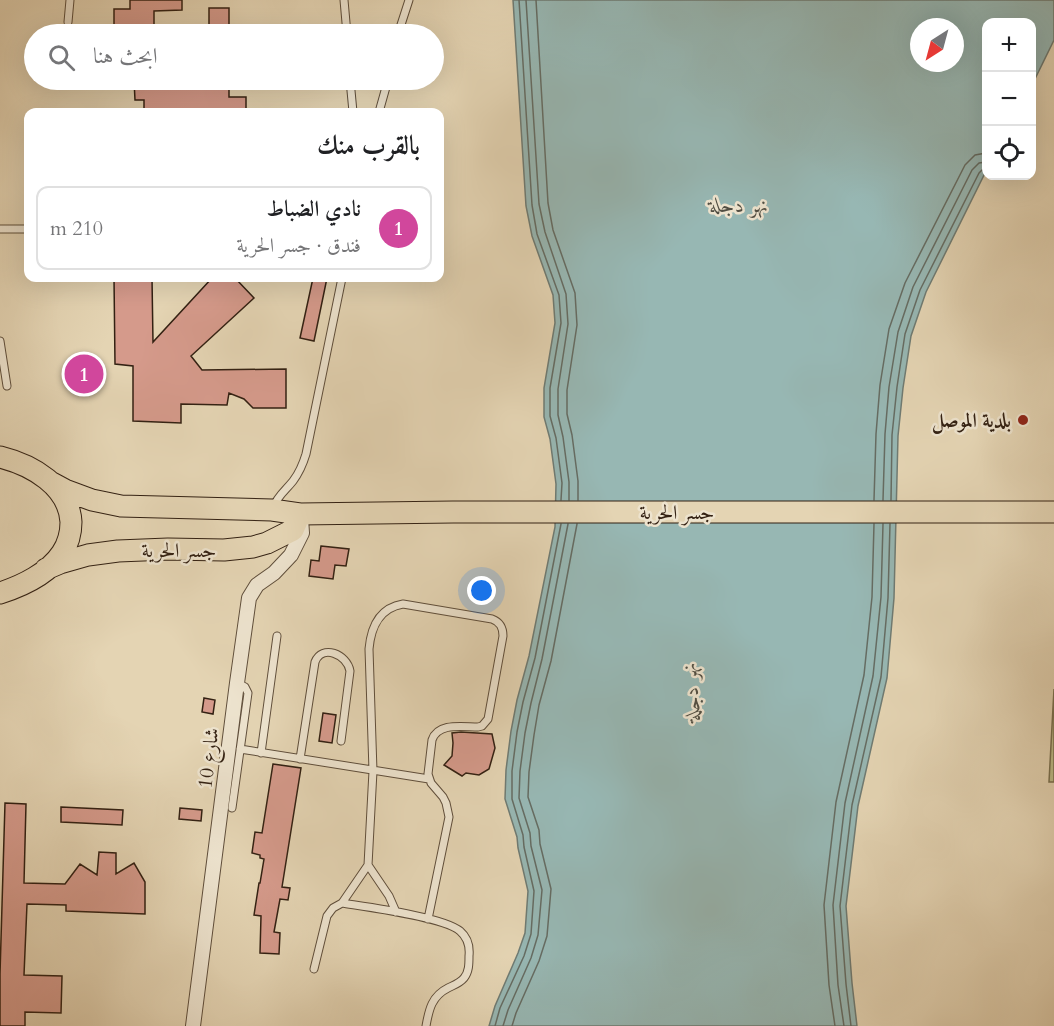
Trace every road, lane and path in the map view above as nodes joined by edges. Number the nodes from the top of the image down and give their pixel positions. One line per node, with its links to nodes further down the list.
1 (70, 0): 4 (lane)
2 (344, 0): 5 (lane)
3 (409, 0): 6 (lane)
4 (68, 22)
5 (346, 24)
6 (401, 24)
7 (351, 90): 9 (lane)
8 (385, 90): 10 (lane)
9 (353, 108)
10 (380, 108)
11 (0, 229): 12 (lane)
12 (24, 229)
13 (341, 282): 19 (lane)
14 (0, 341): 15 (lane)
15 (0, 353): 16 (lane)
16 (7, 386)
17 (0, 457): 18 (main road, جسر الحرية)
18 (52, 483): 19 (main road, جسر الحرية); 22 (main road)
19 (272, 510): 21 (main road, جسر الحرية)
20 (1054, 512): 21 (main road, جسر الحرية)
21 (300, 514): 22 (main road, جسر الحرية); 25 (street, شارع 10)
22 (46, 569): 23 (main road)
23 (0, 593)
24 (277, 636): 28 (lane)
25 (237, 684): 27 (lane); 38 (street, شارع 10)
26 (341, 741): 29 (lane)
27 (240, 749): 28 (lane); 32 (lane)
28 (261, 753): 29 (lane)
29 (300, 759): 30 (lane)
30 (373, 771): 31 (lane); 31 (lane); 33 (lane)
31 (429, 779): 36 (lane)
32 (232, 808)
33 (368, 866): 34 (lane); 35 (lane)
34 (342, 903): 35 (lane); 37 (lane)
35 (396, 912): 36 (lane)
36 (428, 919): 39 (lane)
37 (314, 969)
38 (193, 1026)
39 (426, 1026)

